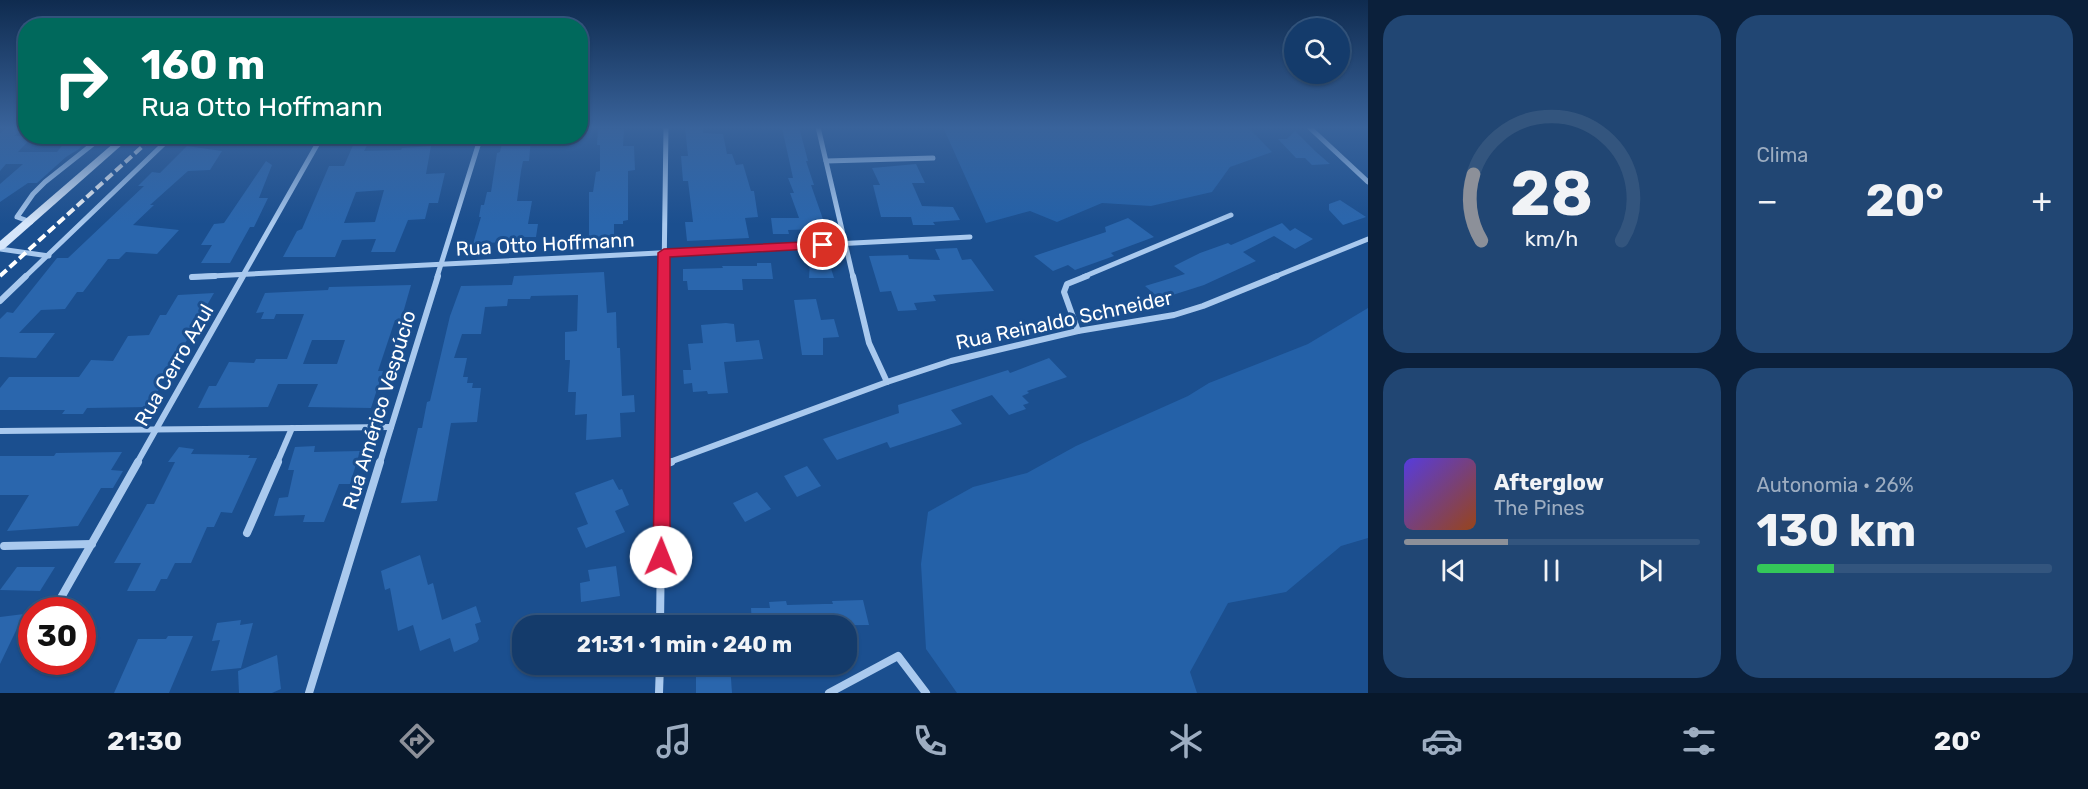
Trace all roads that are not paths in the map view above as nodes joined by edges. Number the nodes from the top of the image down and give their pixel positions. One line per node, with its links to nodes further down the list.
1 (75, 159): 12 (street)
2 (102, 159): 12 (main road)
3 (148, 159): 18 (street)
4 (309, 159): 20 (street, Rua Cerro Azul)
5 (474, 159): 19 (street, Rua Américo Vespúcio)
6 (665, 159): 17 (street)
7 (885, 159): 9 (street)
8 (1344, 159): 10 (street)
9 (826, 161): 15 (street)
10 (1368, 182)
11 (1231, 215): 23 (street)
12 (31, 222): 16 (main road)
13 (970, 237): 15 (street, Rua Otto Hoffmann)
14 (1368, 239): 23 (street, Rua Reinaldo Schneider)
15 (845, 244): 17 (street, Rua Otto Hoffmann); 24 (street)
16 (0, 248): 18 (street)
17 (664, 253): 19 (street, Rua Otto Hoffmann); 29 (street)
18 (49, 255): 22 (street)
19 (442, 265): 20 (street, Rua Otto Hoffmann); 25 (street, Rua Américo Vespúcio)
20 (244, 275): 21 (street, Rua Otto Hoffmann); 27 (street, Rua Cerro Azul)
21 (192, 278)
22 (0, 301)
23 (1078, 331): 24 (street, Rua Reinaldo Schneider)
24 (887, 382): 29 (street, Rua Reinaldo Schneider)
25 (391, 427): 26 (street); 36 (street, Rua Américo Vespúcio)
26 (292, 428): 27 (street); 30 (street)
27 (156, 430): 28 (street); 31 (street, Rua Cerro Azul)
28 (0, 431)
29 (662, 465): 34 (street)
30 (247, 533)
31 (92, 544): 32 (street); 33 (street, Rua Cerro Azul)
32 (4, 546)
33 (61, 597)
34 (660, 615)
35 (660, 675): 37 (street)
36 (309, 693)
37 (659, 693)
38 (830, 693): 39 (street)
39 (926, 693)

